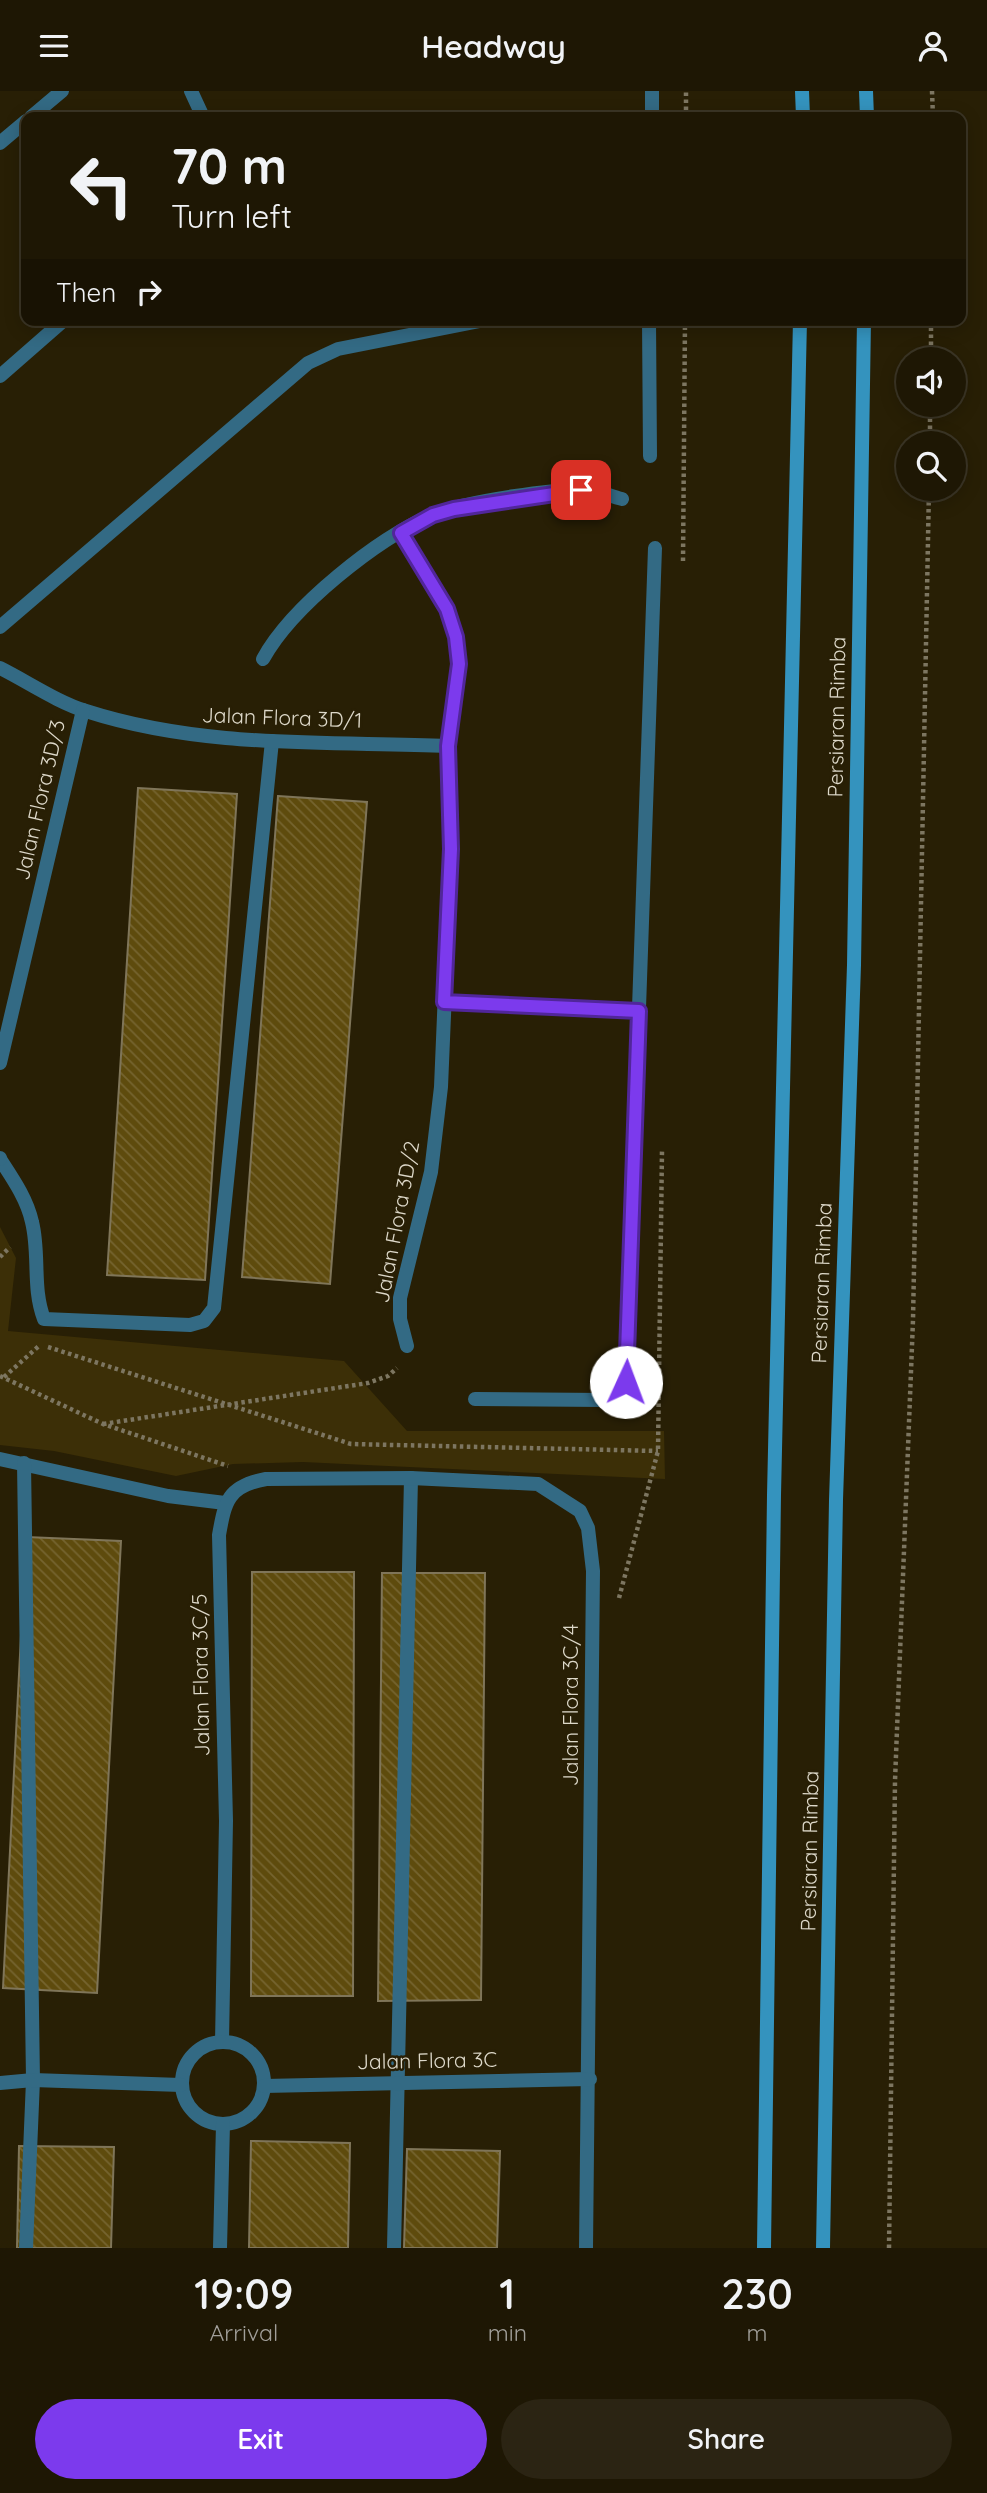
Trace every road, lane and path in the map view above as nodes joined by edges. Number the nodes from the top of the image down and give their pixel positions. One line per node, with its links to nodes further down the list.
1 (62, 91): 8 (street)
2 (191, 91): 9 (street)
3 (652, 91): 10 (street)
4 (686, 91): 11 (path)
5 (803, 91): 12 (street)
6 (866, 91): 13 (street)
7 (932, 91): 14 (path)
8 (37, 112)
9 (201, 112)
10 (652, 112)
11 (686, 112)
12 (803, 112)
13 (867, 112)
14 (933, 112)
15 (21, 125): 16 (street)
16 (0, 143)
17 (57, 326): 24 (street)
18 (455, 326): 30 (street)
19 (649, 326): 25 (street)
20 (800, 326): 65 (street, Persiaran Rimba)
21 (864, 326): 66 (street, Persiaran Rimba)
22 (931, 326): 23 (path)
23 (931, 347)
24 (0, 376)
25 (650, 456)
26 (622, 499): 28 (street)
27 (929, 501): 67 (path)
28 (401, 533): 31 (street); 35 (street, Jalan Flora 3D/2)
29 (655, 548): 37 (street)
30 (0, 627)
31 (263, 659)
32 (0, 668): 33 (street, Jalan Flora 3D/1)
33 (83, 710): 34 (street, Jalan Flora 3D/1); 38 (street, Jalan Flora 3D/3)
34 (272, 741): 35 (street, Jalan Flora 3D/1); 40 (street)
35 (448, 746): 36 (street, Jalan Flora 3D/2)
36 (444, 1002): 37 (street); 42 (street, Jalan Flora 3D/2)
37 (639, 1011): 44 (street)
38 (0, 1063)
39 (0, 1158): 40 (street)
40 (44, 1319): 41 (path)
41 (41, 1344): 43 (path); 45 (path)
42 (407, 1346): 45 (path)
43 (2, 1376): 46 (path)
44 (475, 1399)
45 (228, 1405): 46 (path); 47 (path)
46 (103, 1424): 51 (path)
47 (659, 1451)
48 (0, 1459): 49 (street)
49 (24, 1463): 52 (street); 55 (street)
50 (411, 1478): 51 (street); 54 (street, Jalan Flora 3C/4); 56 (street)
51 (266, 1479): 52 (street)
52 (225, 1503): 53 (street, Jalan Flora 3C/5)
53 (222, 2042): 58 (street); 59 (street)
54 (590, 2079): 56 (street, Jalan Flora 3C); 64 (street, Jalan Flora 3C/4)
55 (33, 2080): 57 (street); 58 (street); 61 (street)
56 (399, 2081): 59 (street, Jalan Flora 3C); 63 (street)
57 (0, 2083)
58 (181, 2085): 60 (street)
59 (264, 2086): 60 (street)
60 (223, 2124): 62 (street)
61 (26, 2248)
62 (220, 2248)
63 (394, 2248)
64 (586, 2248)
65 (764, 2248)
66 (823, 2248)
67 (889, 2248)

